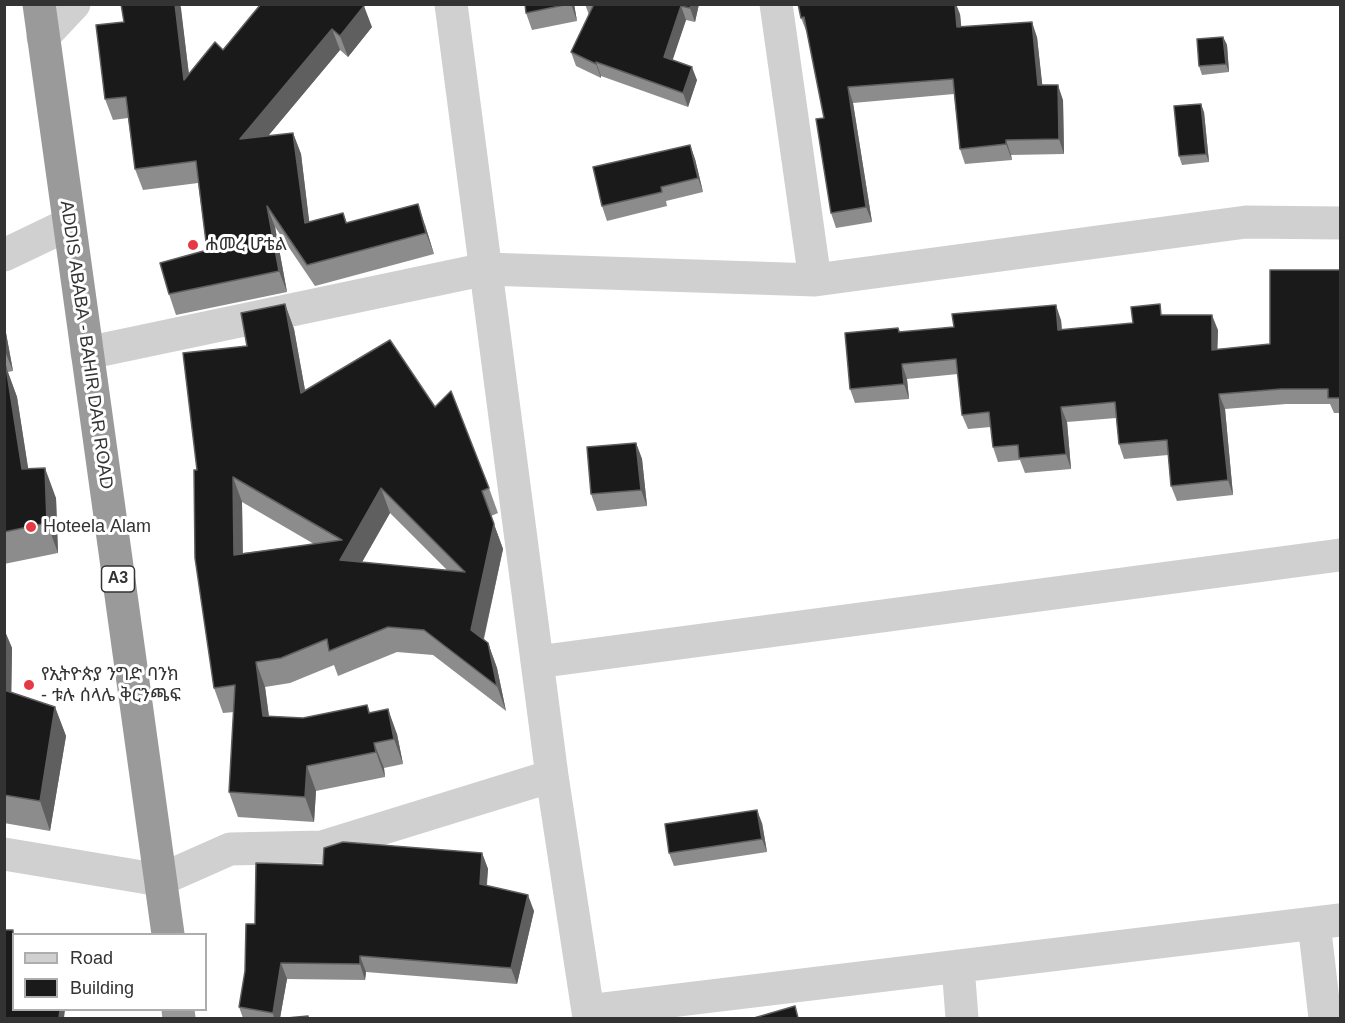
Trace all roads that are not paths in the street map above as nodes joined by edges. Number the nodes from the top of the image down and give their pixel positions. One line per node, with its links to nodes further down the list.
1 (39, 4): 5 (highway, ADDIS ABABA - BAHIR DAR ROAD / A3)
2 (74, 4): 5 (street)
3 (451, 4): 9 (street)
4 (776, 4): 10 (street)
5 (43, 37): 7 (highway, ADDIS ABABA - BAHIR DAR ROAD / A3)
6 (1341, 223): 10 (street)
7 (69, 224): 8 (street); 11 (highway, ADDIS ABABA - BAHIR DAR ROAD / A3)
8 (4, 255)
9 (486, 269): 10 (street); 11 (street); 13 (street)
10 (816, 280)
11 (87, 352): 16 (highway, ADDIS ABABA - BAHIR DAR ROAD / A3)
12 (1341, 555): 13 (street)
13 (537, 662): 14 (street)
14 (552, 776): 16 (street); 20 (street)
15 (4, 854): 16 (street)
16 (160, 880): 18 (highway, ADDIS ABABA - BAHIR DAR ROAD / A3)
17 (1328, 922): 19 (street); 22 (street)
18 (168, 933)
19 (958, 966): 20 (street); 21 (street)
20 (588, 1015)
21 (962, 1018)
22 (1325, 1018)

